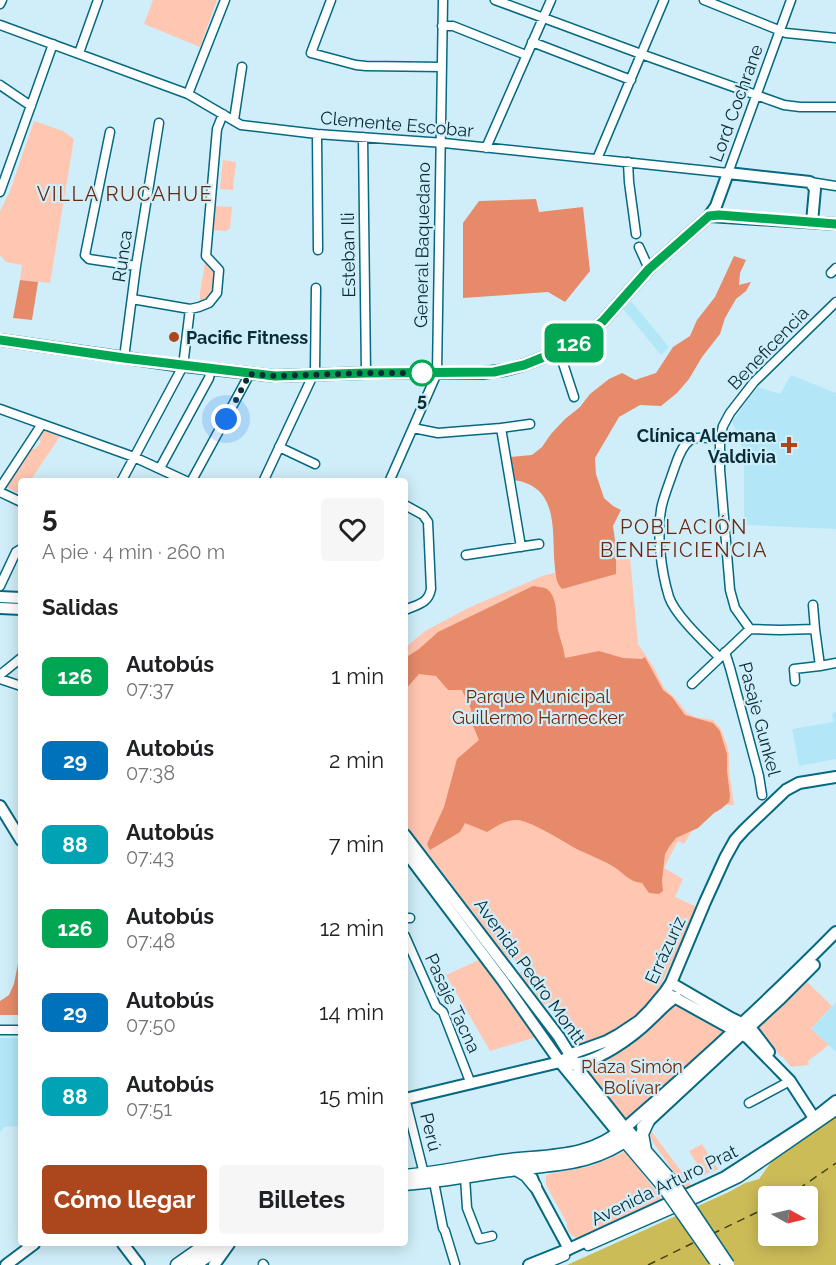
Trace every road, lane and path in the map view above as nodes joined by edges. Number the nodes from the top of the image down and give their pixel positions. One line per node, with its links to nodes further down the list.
1 (98, 0): 17 (street)
2 (225, 0): 24 (street)
3 (331, 0): 21 (street)
4 (443, 0): 12 (street, General Baquedano)
5 (495, 0): 10 (street)
6 (550, 0): 10 (street)
7 (664, 0): 18 (street)
8 (704, 0): 13 (street)
9 (791, 0): 13 (street, Lord Cochrane)
10 (543, 18): 15 (street); 18 (street)
11 (0, 25): 16 (street, Clemente Escobar)
12 (442, 26): 19 (street); 21 (street, General Baquedano)
13 (780, 31): 14 (street); 25 (street, Lord Cochrane)
14 (836, 38)
15 (532, 42): 19 (street); 22 (street)
16 (53, 44): 17 (street, Clemente Escobar); 26 (street)
17 (79, 53): 24 (street, Clemente Escobar)
18 (641, 54): 22 (street); 25 (street)
19 (526, 55): 35 (street)
20 (242, 67): 29 (street)
21 (442, 67): 34 (street, General Baquedano)
22 (631, 80): 36 (street)
23 (0, 85): 26 (street)
24 (188, 94): 28 (street, Clemente Escobar)
25 (756, 95): 27 (street); 38 (street, Lord Cochrane)
26 (31, 106): 41 (street)
27 (836, 107)
28 (223, 114): 29 (street, Clemente Escobar); 53 (street)
29 (234, 120): 32 (street, Clemente Escobar)
30 (159, 123): 48 (street, Runca)
31 (110, 132): 48 (street)
32 (317, 134): 33 (street, Clemente Escobar); 47 (street)
33 (363, 137): 34 (street, Clemente Escobar); 59 (street, Esteban Ili)
34 (440, 143): 35 (street, Clemente Escobar); 60 (street, General Baquedano)
35 (486, 148): 36 (street, Clemente Escobar)
36 (597, 159): 37 (street, Clemente Escobar)
37 (628, 162): 38 (street, Clemente Escobar); 45 (street)
38 (728, 173): 39 (main road, Clemente Escobar); 42 (main road, Lord Cochrane)
39 (810, 182): 40 (street, Clemente Escobar); 43 (main road)
40 (836, 186)
41 (0, 192)
42 (709, 216): 43 (main road); 49 (main road)
43 (812, 222): 44 (main road)
44 (836, 224)
45 (636, 234)
46 (639, 247): 49 (street)
47 (318, 250)
48 (136, 266): 51 (street, Runca)
49 (649, 269): 55 (main road)
50 (316, 288): 62 (street)
51 (132, 299): 53 (street); 56 (street, Runca)
52 (836, 302): 69 (street, Beneficencia)
53 (190, 309): 57 (street)
54 (0, 340): 56 (main road)
55 (559, 351): 60 (main road); 63 (street)
56 (124, 358): 57 (main road)
57 (183, 366): 58 (main road); 71 (street)
58 (211, 369): 61 (main road); 73 (street)
59 (366, 373): 60 (main road); 62 (main road)
60 (437, 373): 67 (street, General Baquedano)
61 (248, 374): 62 (main road); 76 (street)
62 (311, 376): 70 (street)
63 (574, 397)
64 (0, 409): 65 (street)
65 (42, 424): 71 (street); 79 (street)
66 (530, 424): 68 (street)
67 (413, 428): 68 (street); 78 (street, General Baquedano)
68 (501, 428): 83 (street)
69 (720, 440): 94 (street, Beneficencia); 96 (street)
70 (279, 447): 72 (street); 77 (street)
71 (134, 457): 73 (street); 74 (street)
72 (315, 464)
73 (160, 468): 75 (street)
74 (123, 478)
75 (181, 478)
76 (192, 478)
77 (264, 478)
78 (391, 478)
79 (0, 490): 80 (street)
80 (18, 500)
81 (408, 507): 93 (street)
82 (539, 544): 83 (street)
83 (521, 547): 85 (street)
84 (18, 551): 86 (street)
85 (466, 555)
86 (3, 573): 87 (street)
87 (0, 586)
88 (0, 597): 89 (main road)
89 (18, 598)
90 (813, 605): 95 (street)
91 (0, 608): 92 (main road)
92 (18, 609)
93 (408, 609)
94 (750, 629): 95 (street); 96 (street)
95 (815, 629): 99 (street)
96 (722, 655): 102 (street); 105 (street, Pasaje Gunkel)
97 (18, 661): 100 (street)
98 (836, 663): 99 (street)
99 (820, 666): 101 (street)
100 (0, 677): 103 (street)
101 (795, 681)
102 (692, 684)
103 (18, 685)
104 (836, 777): 112 (main road, Errázuriz)
105 (762, 795)
106 (0, 806): 107 (main road)
107 (18, 835)
108 (412, 855): 117 (main road, Avenida Pedro Montt)
109 (836, 932): 114 (main road)
110 (836, 940): 114 (main road)
111 (408, 943): 119 (street, Pasaje Tacna)
112 (668, 987): 113 (main road); 114 (main road); 117 (main road, Errázuriz)
113 (676, 997): 114 (main road); 117 (main road, Errázuriz)
114 (742, 1029): 118 (main road); 126 (main road); 127 (main road)
115 (0, 1030): 116 (street)
116 (18, 1030)
117 (575, 1064): 119 (main road, Errázuriz); 127 (main road, Avenida Pedro Montt); 127 (main road, Avenida Pedro Montt)
118 (786, 1077): 122 (street); 125 (main road)
119 (471, 1084): 120 (main road, Errázuriz)
120 (408, 1097)
121 (836, 1101): 125 (main road, Avenida Arturo Prat)
122 (749, 1103)
123 (408, 1108): 133 (street, Perú)
124 (836, 1111): 151 (street)
125 (814, 1118): 143 (main road, Avenida Arturo Prat)
126 (648, 1121): 127 (main road); 128 (highway)
127 (625, 1134): 128 (highway, Avenida Pedro Montt); 129 (highway); 130 (highway); 135 (highway, Avenida Pedro Montt)
128 (645, 1151): 135 (highway, Avenida Pedro Montt)
129 (517, 1166): 130 (highway); 132 (highway); 133 (highway); 136 (highway)
130 (545, 1166): 136 (highway)
131 (408, 1176): 133 (highway)
132 (465, 1177): 133 (highway); 137 (street)
133 (429, 1178): 134 (highway); 145 (street, Perú)
134 (408, 1183)
135 (668, 1185): 152 (highway, bridge); 153 (highway, bridge)
136 (535, 1186): 143 (main road)
137 (492, 1236)
138 (32, 1246): 144 (main road)
139 (125, 1246): 146 (main road)
140 (204, 1246): 147 (highway)
141 (224, 1246): 148 (highway)
142 (226, 1246): 149 (main road)
143 (569, 1249): 150 (main road, Avenida Arturo Prat)
144 (11, 1263)
145 (455, 1264)
146 (139, 1265)
147 (177, 1265)
148 (194, 1265)
149 (214, 1265)
150 (529, 1265)
151 (544, 1265)
152 (718, 1265)
153 (728, 1265)

